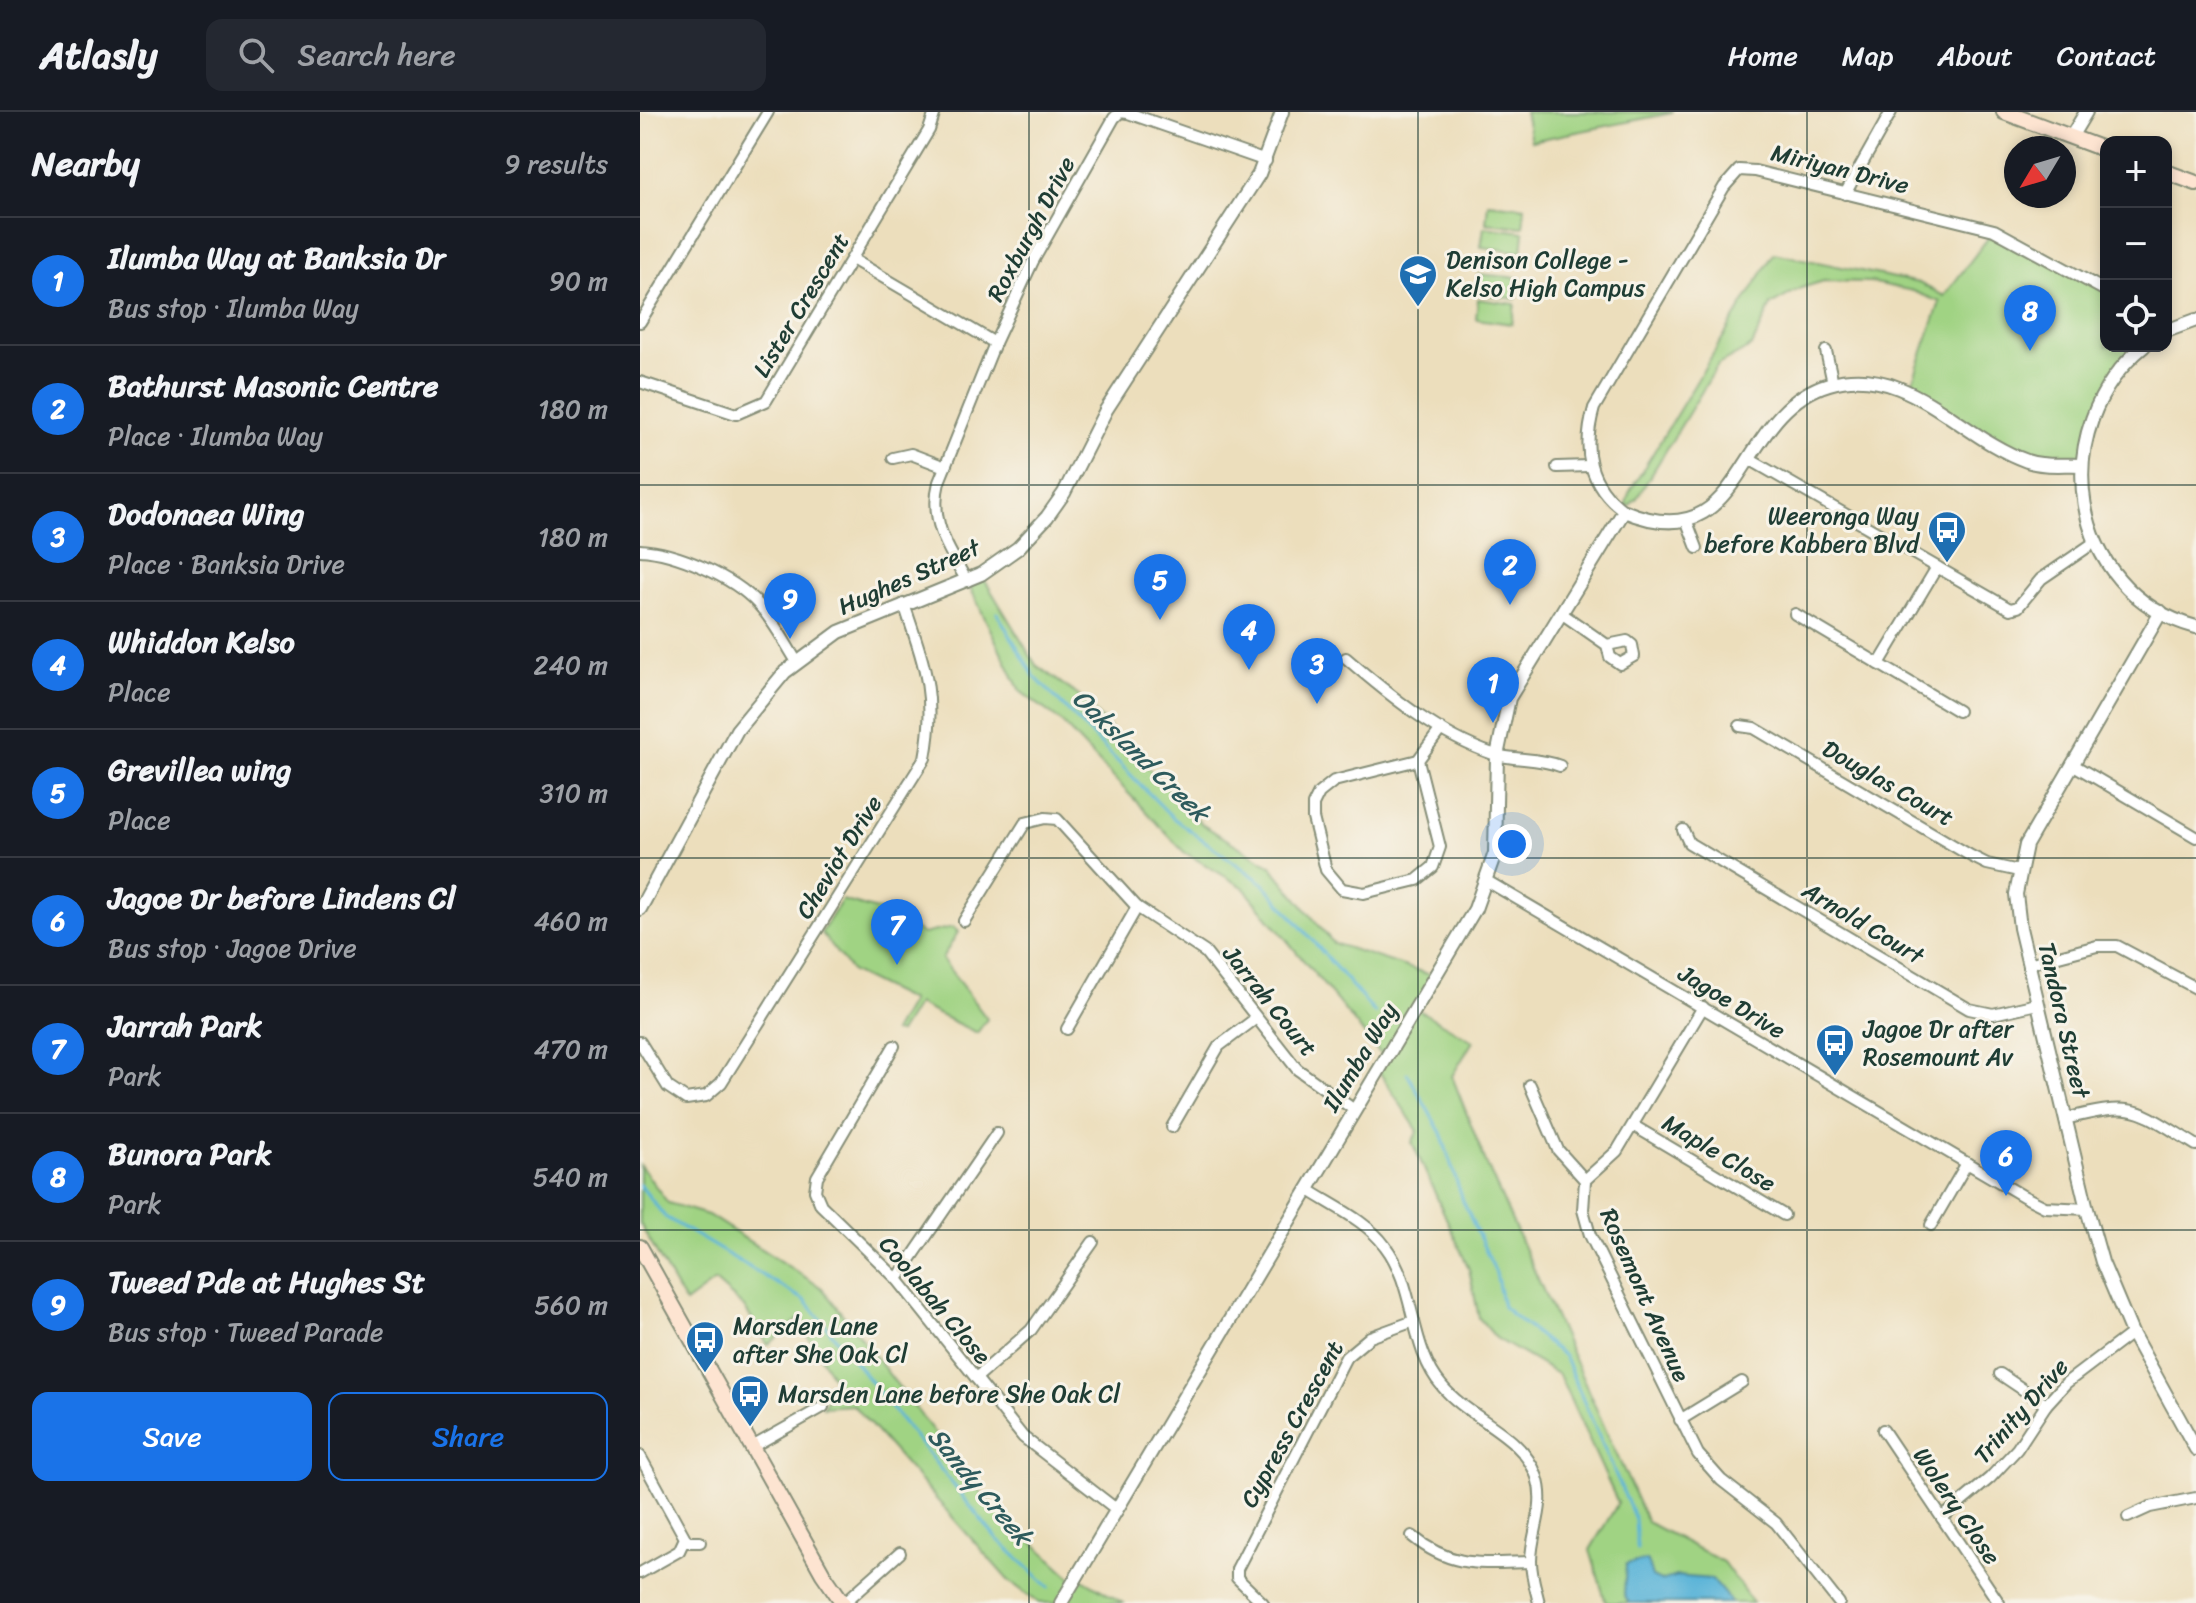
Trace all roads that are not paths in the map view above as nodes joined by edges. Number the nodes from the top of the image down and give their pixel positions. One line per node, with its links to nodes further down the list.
1 (768, 112): 18 (street)
2 (935, 112): 15 (street, Lister Crescent)
3 (1282, 112): 11 (street, Hughes Street)
4 (1891, 112): 14 (street)
5 (2004, 112): 7 (main road)
6 (2086, 112): 8 (street)
7 (2068, 136)
8 (2072, 136)
9 (2076, 139): 10 (main road)
10 (2100, 148)
11 (1266, 161): 20 (street, Roxburgh Drive); 37 (street, Hughes Street)
12 (2172, 174): 13 (main road)
13 (2196, 183)
14 (1845, 194): 16 (street, Miriyan Drive); 28 (street, Miriyan Drive)
15 (852, 259): 20 (street); 23 (street, Lister Crescent)
16 (2100, 288)
17 (2196, 320): 19 (street)
18 (640, 322)
19 (2172, 329)
20 (995, 343): 29 (street, Roxburgh Drive)
21 (1826, 351): 24 (street)
22 (2138, 352): 27 (street)
23 (640, 382)
24 (1833, 383): 26 (street); 27 (street)
25 (893, 458): 29 (street)
26 (1749, 459): 32 (street); 36 (street)
27 (2082, 465): 33 (street)
28 (1589, 466): 30 (street); 31 (street)
29 (945, 467): 37 (street, Roxburgh Drive)
30 (1557, 467)
31 (1624, 511): 32 (street); 40 (street, Ilumba Way)
32 (1687, 522): 34 (street)
33 (2095, 542): 36 (street); 39 (street)
34 (1697, 548)
35 (640, 550): 45 (street)
36 (1937, 567): 46 (street)
37 (967, 581): 38 (street, Hughes Street)
38 (904, 604): 45 (street, Hughes Street); 70 (street, Cheviot Drive)
39 (2161, 612): 42 (street); 52 (street, Tandora Street)
40 (1561, 613): 43 (street); 50 (street, Ilumba Way)
41 (1795, 614): 46 (street)
42 (2196, 627)
43 (1607, 645)
44 (1346, 658): 49 (street)
45 (797, 662): 59 (street, Hughes Street)
46 (1879, 664): 47 (street)
47 (1958, 711)
48 (1740, 726): 56 (street, Douglas Court)
49 (1441, 729): 50 (street); 51 (street)
50 (1497, 756): 53 (street); 57 (street, Ilumba Way)
51 (1418, 760): 51 (street)
52 (2072, 764): 55 (street); 56 (street, Tandora Street)
53 (1560, 766)
54 (1683, 830): 63 (street, Arnold Court)
55 (2196, 837)
56 (2019, 871): 61 (street, Tandora Street)
57 (1487, 881): 64 (street, Jagoe Drive); 71 (street, Ilumba Way)
58 (1137, 907): 60 (street, Jarrah Court); 65 (street, Jarrah Court); 66 (street)
59 (640, 909)
60 (964, 921)
61 (2028, 964): 62 (street); 63 (street, Tandora Street)
62 (2196, 988)
63 (2037, 1004): 73 (street, Tandora Street)
64 (1703, 1007): 74 (street, Rosemont Avenue); 78 (street, Jagoe Drive)
65 (1255, 1019): 71 (street, Jarrah Court); 75 (street)
66 (1067, 1029)
67 (640, 1042): 70 (street)
68 (894, 1046): 86 (street, Coolabah Close)
69 (1530, 1085): 79 (street)
70 (694, 1100): 72 (street)
71 (1353, 1109): 80 (street, Ilumba Way)
72 (693, 1114)
73 (2065, 1119): 77 (street); 81 (street, Tandora Street)
74 (1634, 1126): 79 (street, Rosemont Avenue); 82 (street, Maple Close)
75 (1172, 1127)
76 (997, 1133): 86 (street)
77 (2196, 1145)
78 (1967, 1163): 81 (street, Jagoe Drive); 83 (street)
79 (1585, 1180): 94 (street, Rosemont Avenue)
80 (1307, 1189): 87 (street); 100 (street, Ilumba Way)
81 (2087, 1209): 88 (street, Tandora Street)
82 (1784, 1215)
83 (1931, 1225)
84 (1093, 1242): 90 (street)
85 (640, 1247): 96 (main road)
86 (897, 1279): 90 (street, Coolabah Close)
87 (1414, 1321): 107 (street); 112 (street, Cypress Crescent)
88 (2132, 1333): 92 (street, Trinity Drive); 97 (street, Tandora Street)
89 (2000, 1374): 92 (street)
90 (976, 1378): 100 (street, Coolabah Close)
91 (1742, 1382): 94 (street)
92 (2046, 1405): 102 (street, Trinity Drive)
93 (823, 1407): 96 (street)
94 (1680, 1420): 109 (street, Rosemont Avenue)
95 (1883, 1430): 102 (street, Wolery Close)
96 (752, 1447): 110 (main road)
97 (2196, 1449)
98 (640, 1456): 104 (street)
99 (2196, 1498): 101 (street)
100 (1116, 1509): 111 (street, Ilumba Way)
101 (2128, 1517)
102 (1942, 1518): 116 (street, Wolery Close)
103 (1412, 1536): 107 (street)
104 (685, 1542): 105 (street); 108 (street)
105 (700, 1542)
106 (900, 1553): 110 (street)
107 (1531, 1562): 113 (street)
108 (640, 1573)
109 (1819, 1580): 114 (street, Rosemont Avenue); 115 (street, Rosemont Avenue)
110 (844, 1603)
111 (1061, 1603)
112 (1263, 1603)
113 (1539, 1603)
114 (1830, 1603)
115 (1839, 1603)
116 (1999, 1603)

